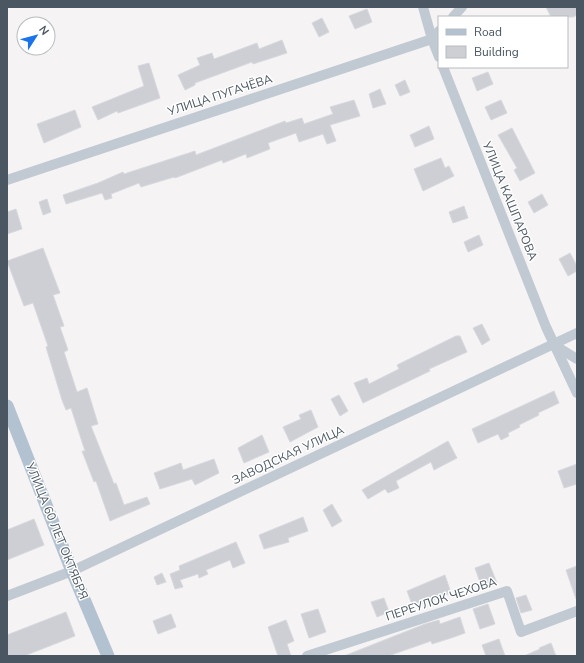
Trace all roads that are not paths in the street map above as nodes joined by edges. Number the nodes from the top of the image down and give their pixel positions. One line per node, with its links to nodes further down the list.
1 (423, 7): 4 (street)
2 (462, 7): 3 (street)
3 (453, 16)
4 (435, 35): 5 (street); 7 (street, УЛИЦА ПУГАЧЁВА)
5 (438, 52)
6 (443, 68): 9 (street, УЛИЦА КАШПАРОВА)
7 (7, 180)
8 (577, 333): 9 (street, ЗАВОДСКАЯ УЛИЦА)
9 (554, 345): 10 (street); 11 (street, УЛИЦА КАШПАРОВА); 13 (street, ЗАВОДСКАЯ УЛИЦА)
10 (577, 359)
11 (577, 393)
12 (7, 406): 13 (main road, УЛИЦА 60 ЛЕТ ОКТЯБРЯ)
13 (72, 571): 14 (street, ЗАВОДСКАЯ УЛИЦА); 16 (main road, УЛИЦА 60 ЛЕТ ОКТЯБРЯ)
14 (7, 596)
15 (577, 611): 17 (street, ПЕРЕУЛОК ЧЕХОВА)
16 (108, 656)
17 (307, 656)

